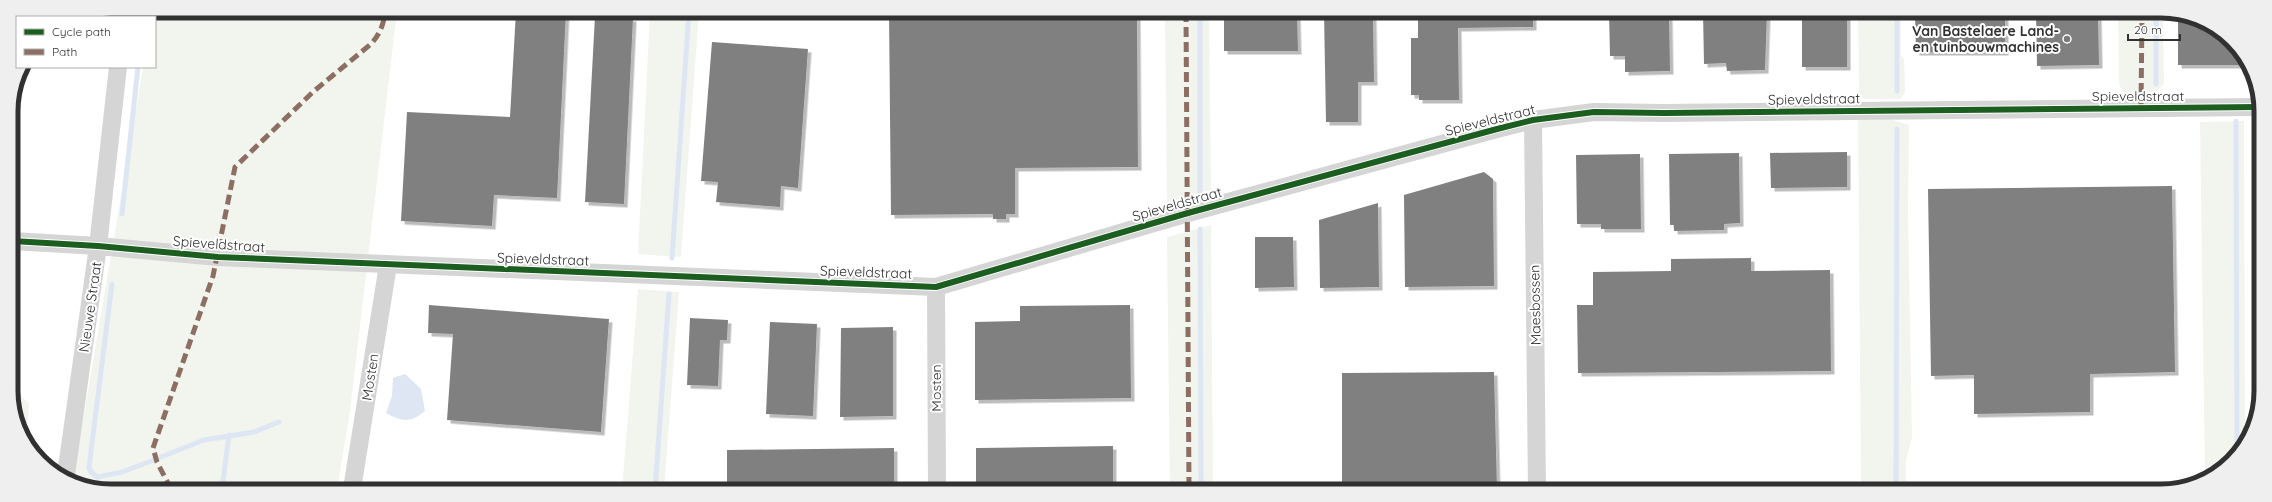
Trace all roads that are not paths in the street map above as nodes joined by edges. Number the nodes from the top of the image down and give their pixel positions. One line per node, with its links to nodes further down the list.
1 (118, 68): 5 (street, Nieuwe Straat)
2 (2254, 107): 3 (street, Spieveldstraat)
3 (1533, 120): 7 (street, Spieveldstraat); 11 (street, Maesbossen)
4 (18, 241): 5 (street, Spieveldstraat)
5 (98, 246): 6 (street, Spieveldstraat); 8 (street, Nieuwe Straat)
6 (388, 265): 7 (street, Spieveldstraat); 9 (street, Mosten)
7 (936, 287): 10 (street, Mosten)
8 (66, 473)
9 (353, 484)
10 (937, 484)
11 (1537, 484)

